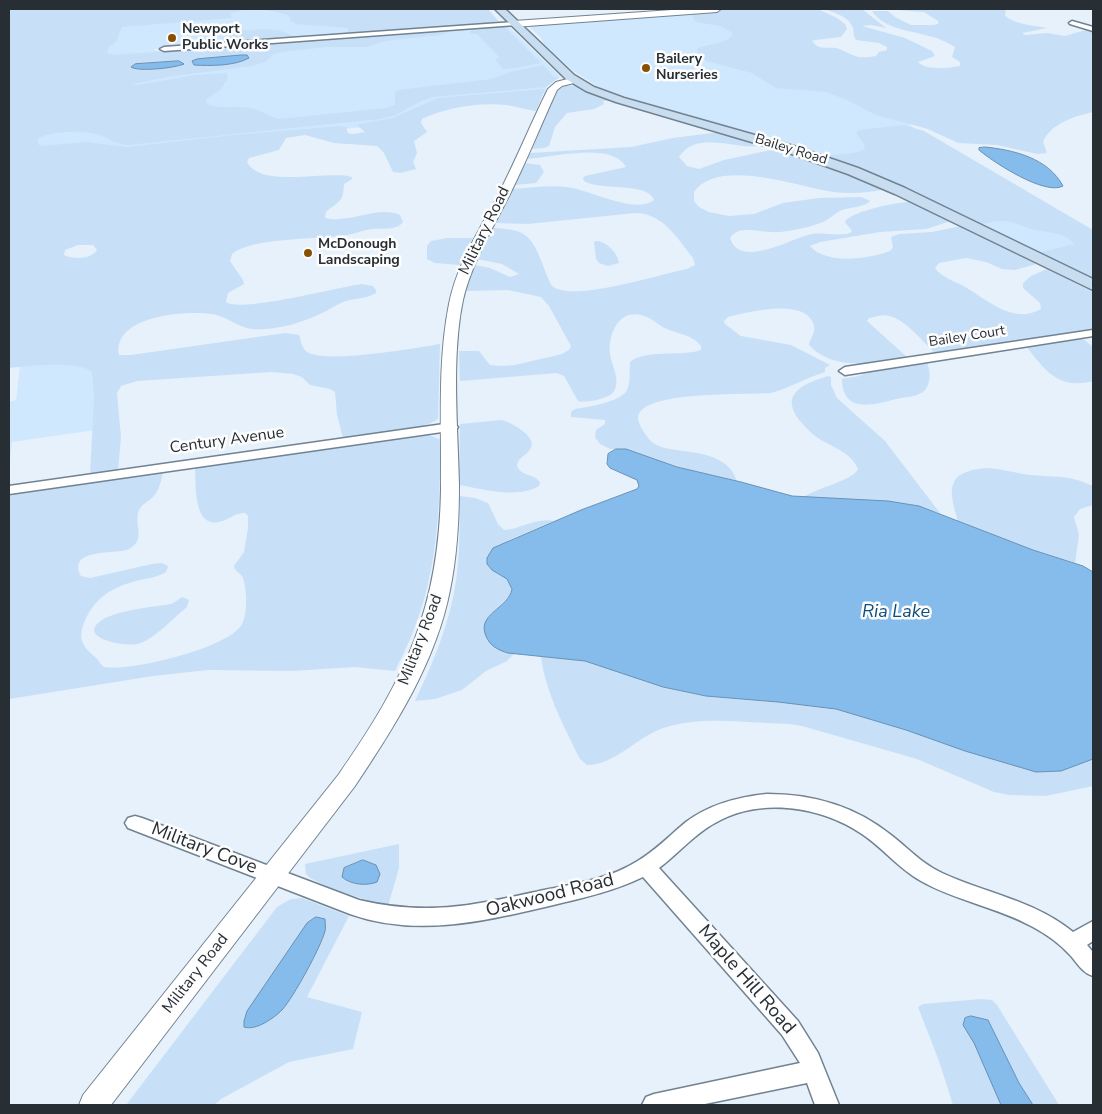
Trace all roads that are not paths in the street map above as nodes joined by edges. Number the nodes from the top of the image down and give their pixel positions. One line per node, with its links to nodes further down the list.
1 (500, 9): 4 (main road, Bailey Road)
2 (717, 9): 4 (street)
3 (1072, 23): 5 (street)
4 (514, 24): 6 (street); 7 (main road, Bailey Road)
5 (1093, 29)
6 (164, 49)
7 (575, 80): 8 (main road, Bailey Road); 11 (street, Military Road)
8 (1093, 286)
9 (1093, 333): 10 (street, Bailey Court)
10 (845, 371)
11 (451, 427): 12 (street, Century Avenue); 15 (street, Military Road)
12 (9, 490)
13 (135, 823): 15 (street, Military Cove)
14 (646, 867): 15 (street, Oakwood Road); 17 (street, Oakwood Road); 19 (street, Maple Hill Road)
15 (273, 876): 20 (street, Military Road)
16 (1093, 930): 17 (street)
17 (1072, 944): 18 (street, Oakwood Road)
18 (1093, 966)
19 (815, 1071): 21 (street); 22 (street, Maple Hill Road)
20 (93, 1105)
21 (654, 1105)
22 (827, 1105)

